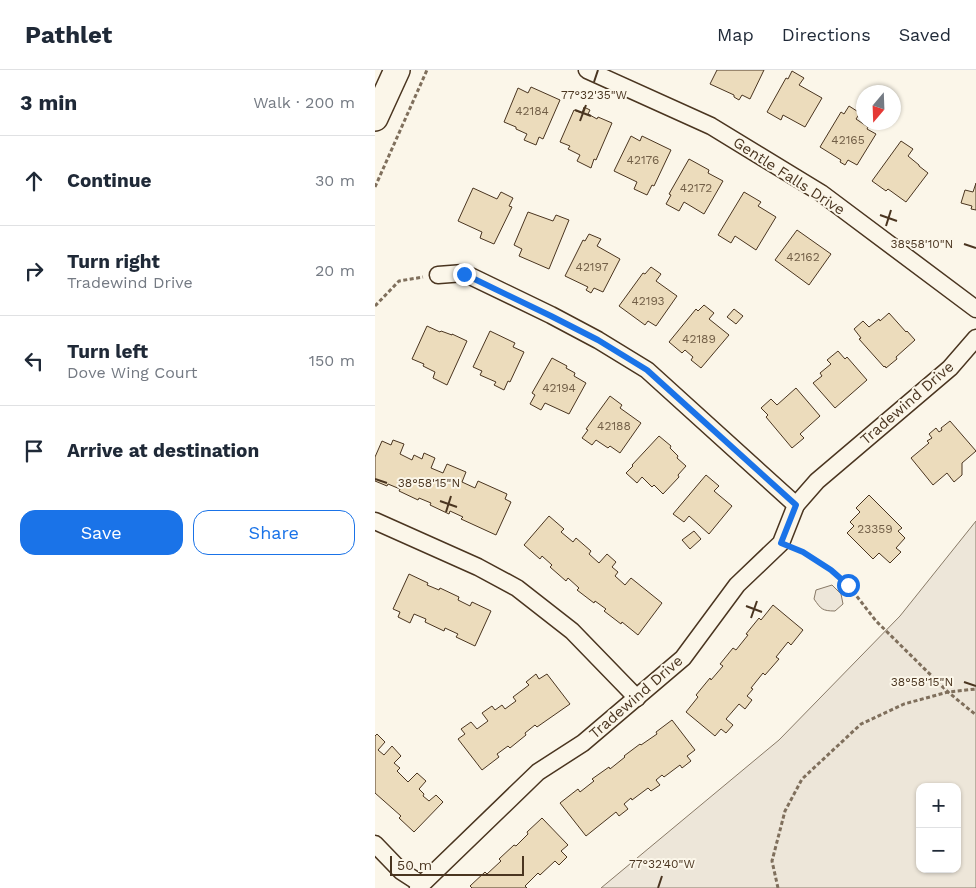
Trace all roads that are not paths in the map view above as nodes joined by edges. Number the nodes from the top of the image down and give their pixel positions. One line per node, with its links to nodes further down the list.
1 (397, 70): 3 (main road)
2 (587, 70): 5 (street, Gentle Falls Drive)
3 (375, 118)
4 (438, 275): 7 (street)
5 (976, 309)
6 (976, 338): 7 (street, Tradewind Drive)
7 (796, 505): 9 (street, Tradewind Drive)
8 (375, 521): 9 (street)
9 (637, 698): 11 (street, Tradewind Drive)
10 (375, 844): 11 (street)
11 (420, 886)

